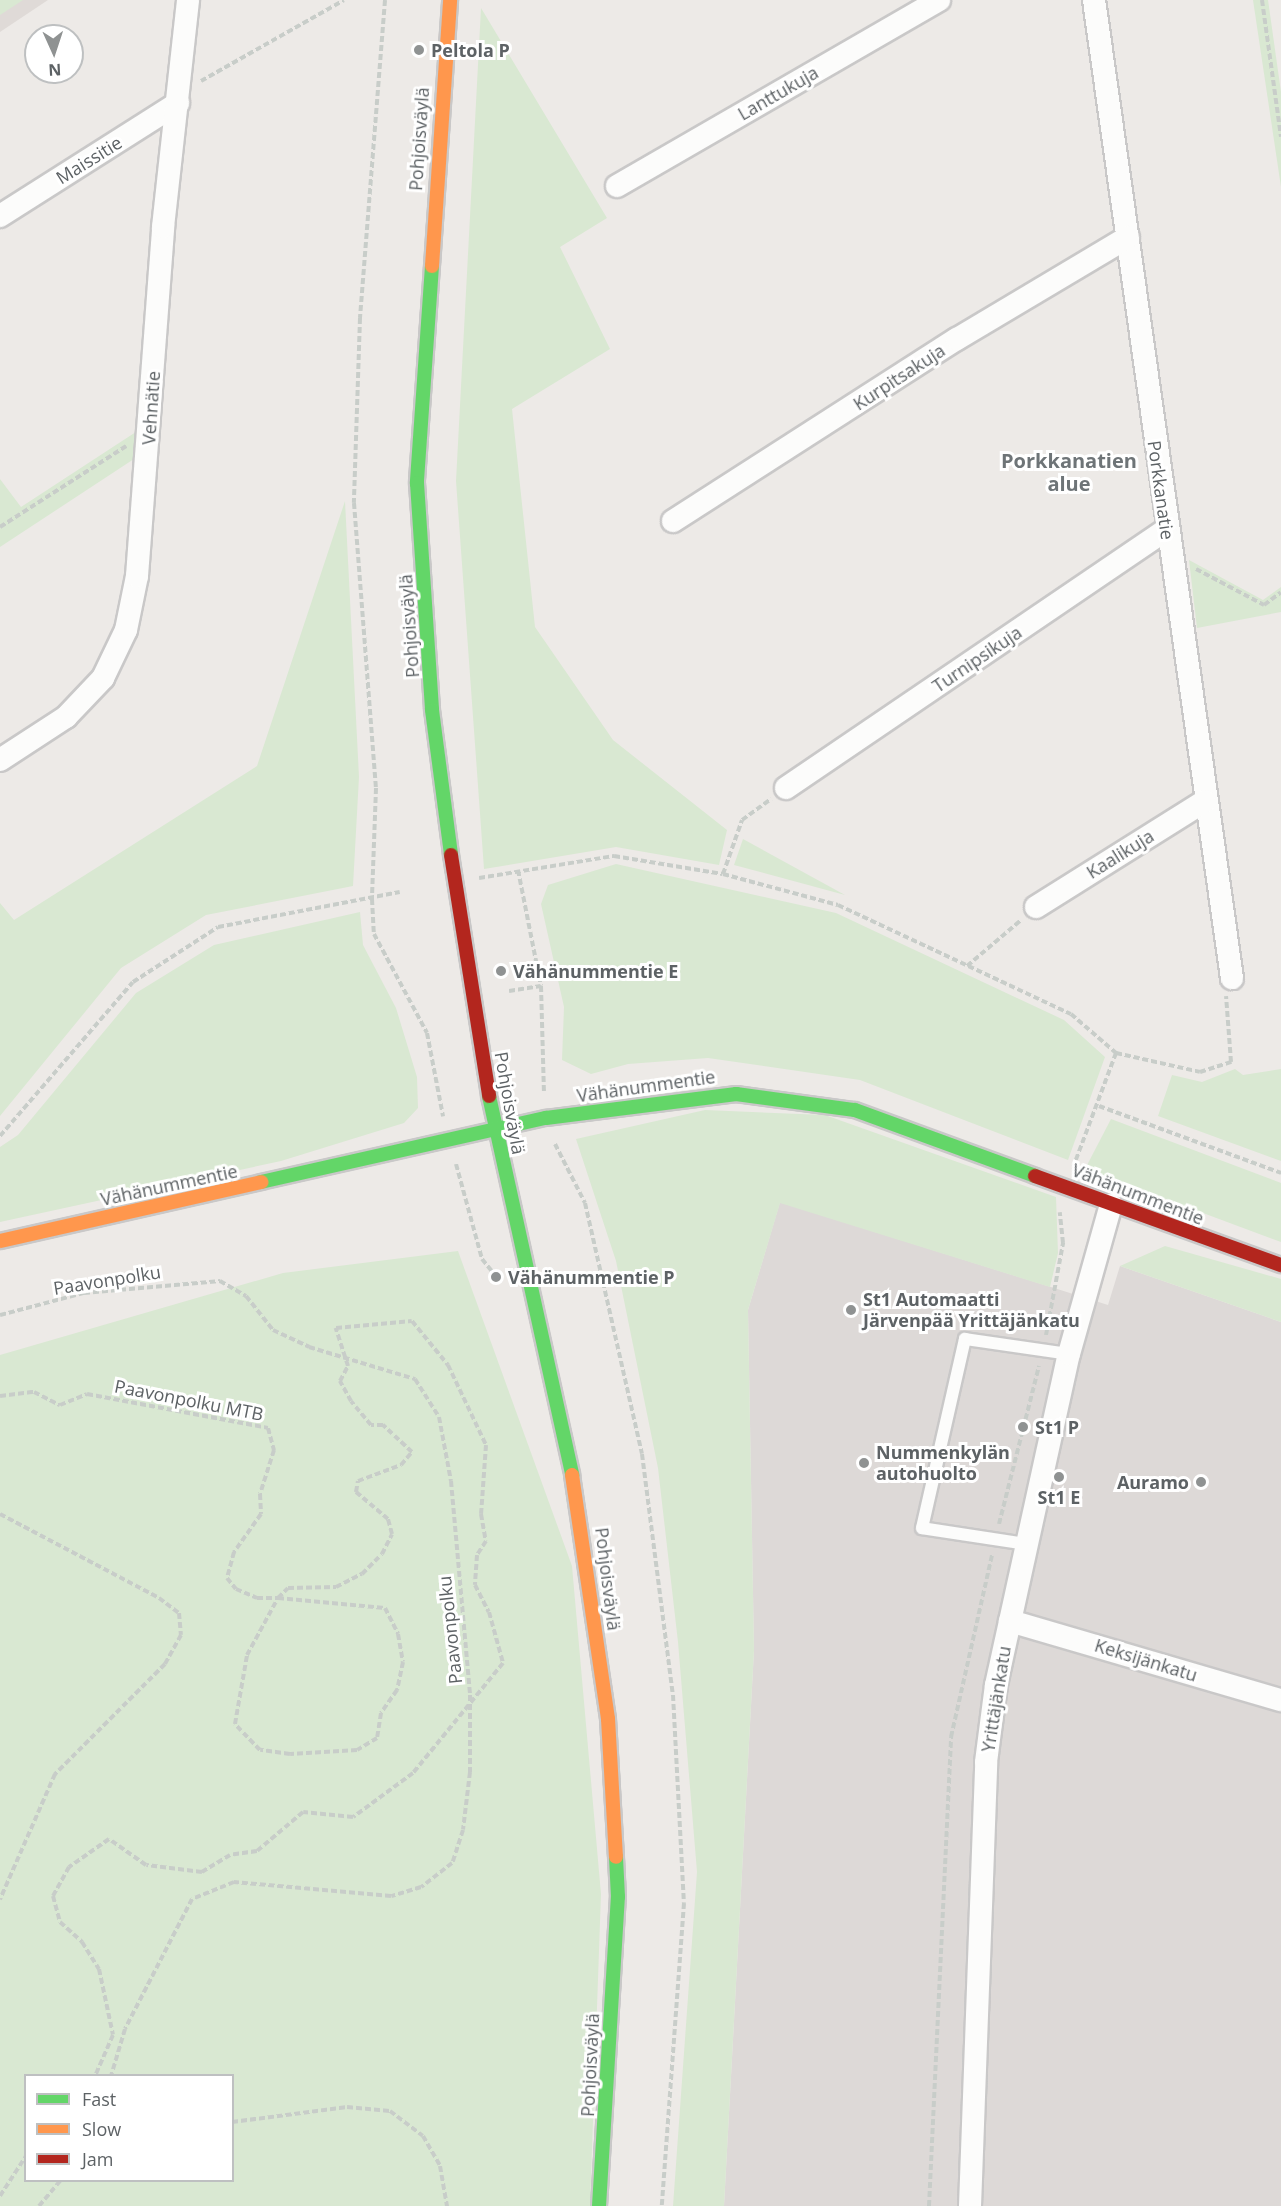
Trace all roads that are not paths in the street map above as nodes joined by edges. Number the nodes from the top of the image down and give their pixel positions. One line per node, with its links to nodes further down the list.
1 (188, 0): 5 (street, Vehnätie)
2 (450, 0): 16 (main road, Pohjoisväylä)
3 (939, 0): 6 (street, Lanttukuja)
4 (1094, 0): 8 (street, Porkkanatie)
5 (179, 98): 7 (street, Maissitie); 11 (street, Vehnätie)
6 (617, 186)
7 (0, 216)
8 (1128, 237): 9 (street, Kurpitsakuja); 10 (street, Porkkanatie)
9 (673, 521)
10 (1166, 530): 12 (street, Turnipsikuja); 13 (street, Porkkanatie)
11 (0, 760)
12 (786, 788)
13 (1205, 801): 14 (street, Kaalikuja); 15 (street, Porkkanatie)
14 (1036, 907)
15 (1232, 978)
16 (495, 1130): 17 (main road, Vähänummentie); 18 (main road, Vähänummentie); 24 (main road, Pohjoisväylä)
17 (1111, 1205): 19 (main road, Vähänummentie); 20 (street, Yrittäjänkatu)
18 (0, 1240)
19 (1281, 1265)
20 (1069, 1354): 21 (street, Yrittäjänkatu); 21 (lane)
21 (1026, 1544): 22 (street, Yrittäjänkatu)
22 (1010, 1621): 23 (street, Keksijänkatu); 25 (street, Yrittäjänkatu)
23 (1281, 1700)
24 (599, 2206)
25 (970, 2206)

